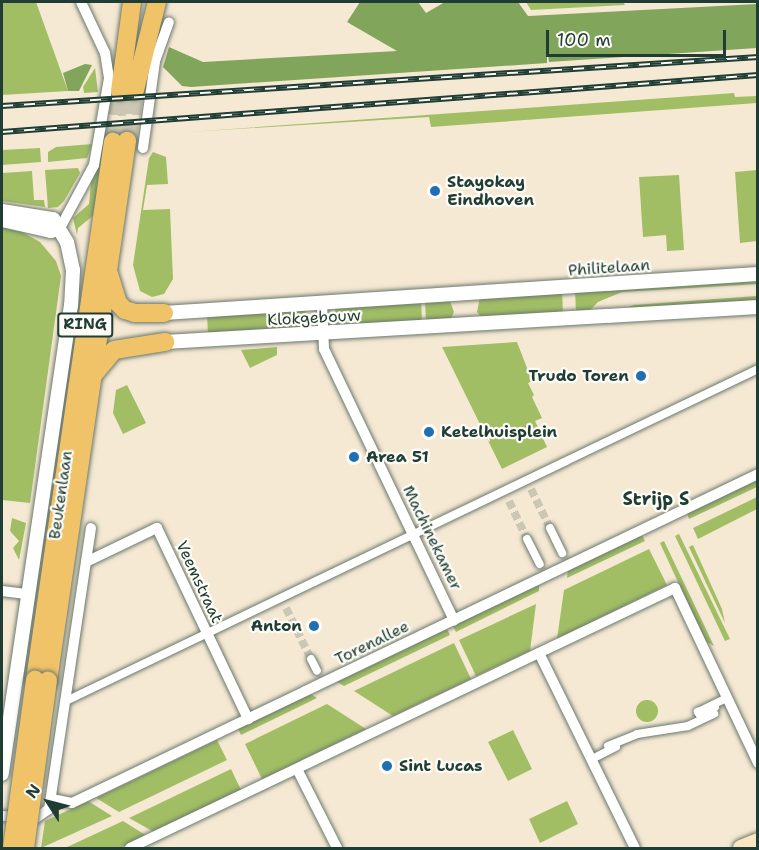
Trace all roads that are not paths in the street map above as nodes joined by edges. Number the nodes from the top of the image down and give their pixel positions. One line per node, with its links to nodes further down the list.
1 (81, 2): 6 (street)
2 (132, 2): 5 (main road)
3 (157, 2): 5 (main road)
4 (169, 22): 5 (street)
5 (156, 32): 6 (street)
6 (121, 147): 9 (street); 10 (main road, Beukenlaan / RING); 41 (main road, Beukenlaan / RING)
7 (2, 211): 9 (street)
8 (2, 219): 9 (street)
9 (58, 229): 33 (street, Beukenlaan)
10 (107, 267): 15 (main road); 19 (main road, Beukenlaan / RING)
11 (758, 274): 12 (street, Philitelaan)
12 (463, 294): 13 (street, Klokgebouw)
13 (322, 303): 15 (street, Klokgebouw); 16 (street, Machinekamer)
14 (758, 307): 16 (street, Klokgebouw)
15 (164, 313)
16 (324, 334): 17 (street, Klokgebouw); 27 (street, Machinekamer)
17 (165, 342): 19 (main road)
18 (758, 369): 21 (street)
19 (87, 396): 41 (main road, Beukenlaan / RING)
20 (758, 474): 36 (street, Torenallee)
21 (527, 480): 22 (street); 23 (street)
22 (531, 489)
23 (504, 491): 24 (street); 27 (street)
24 (509, 501)
25 (91, 528): 30 (street, Beukenlaan)
26 (550, 528): 29 (street)
27 (413, 535): 34 (street); 36 (street, Machinekamer)
28 (527, 539): 31 (street)
29 (562, 553)
30 (86, 562): 37 (street, Veemstraat); 44 (street, Beukenlaan)
31 (540, 564)
32 (2, 591): 33 (street)
33 (26, 594): 42 (street, Beukenlaan)
34 (281, 598): 35 (street); 37 (street)
35 (286, 608)
36 (454, 620): 46 (street, Torenallee)
37 (207, 634): 44 (street); 46 (street, Veemstraat)
38 (539, 653): 43 (street); 50 (street); 52 (street)
39 (311, 659): 40 (street, Torenallee)
40 (317, 671)
41 (42, 680): 57 (main road, Beukenlaan / RING, bridge); 58 (main road, Beukenlaan / RING, bridge)
42 (7, 698): 53 (street, Beukenlaan)
43 (727, 698): 47 (street); 51 (street)
44 (66, 701): 54 (street, Beukenlaan)
45 (714, 714): 47 (street)
46 (248, 719): 54 (street, Torenallee)
47 (696, 722): 48 (street)
48 (626, 740): 49 (street); 50 (street)
49 (608, 746)
50 (592, 759): 61 (street)
51 (758, 763)
52 (297, 769): 59 (street); 60 (street)
53 (2, 774)
54 (52, 799): 55 (street)
55 (2, 816)
56 (758, 841): 62 (main road)
57 (12, 849)
58 (25, 849)
59 (130, 849)
60 (337, 849)
61 (635, 849)
62 (741, 849)

